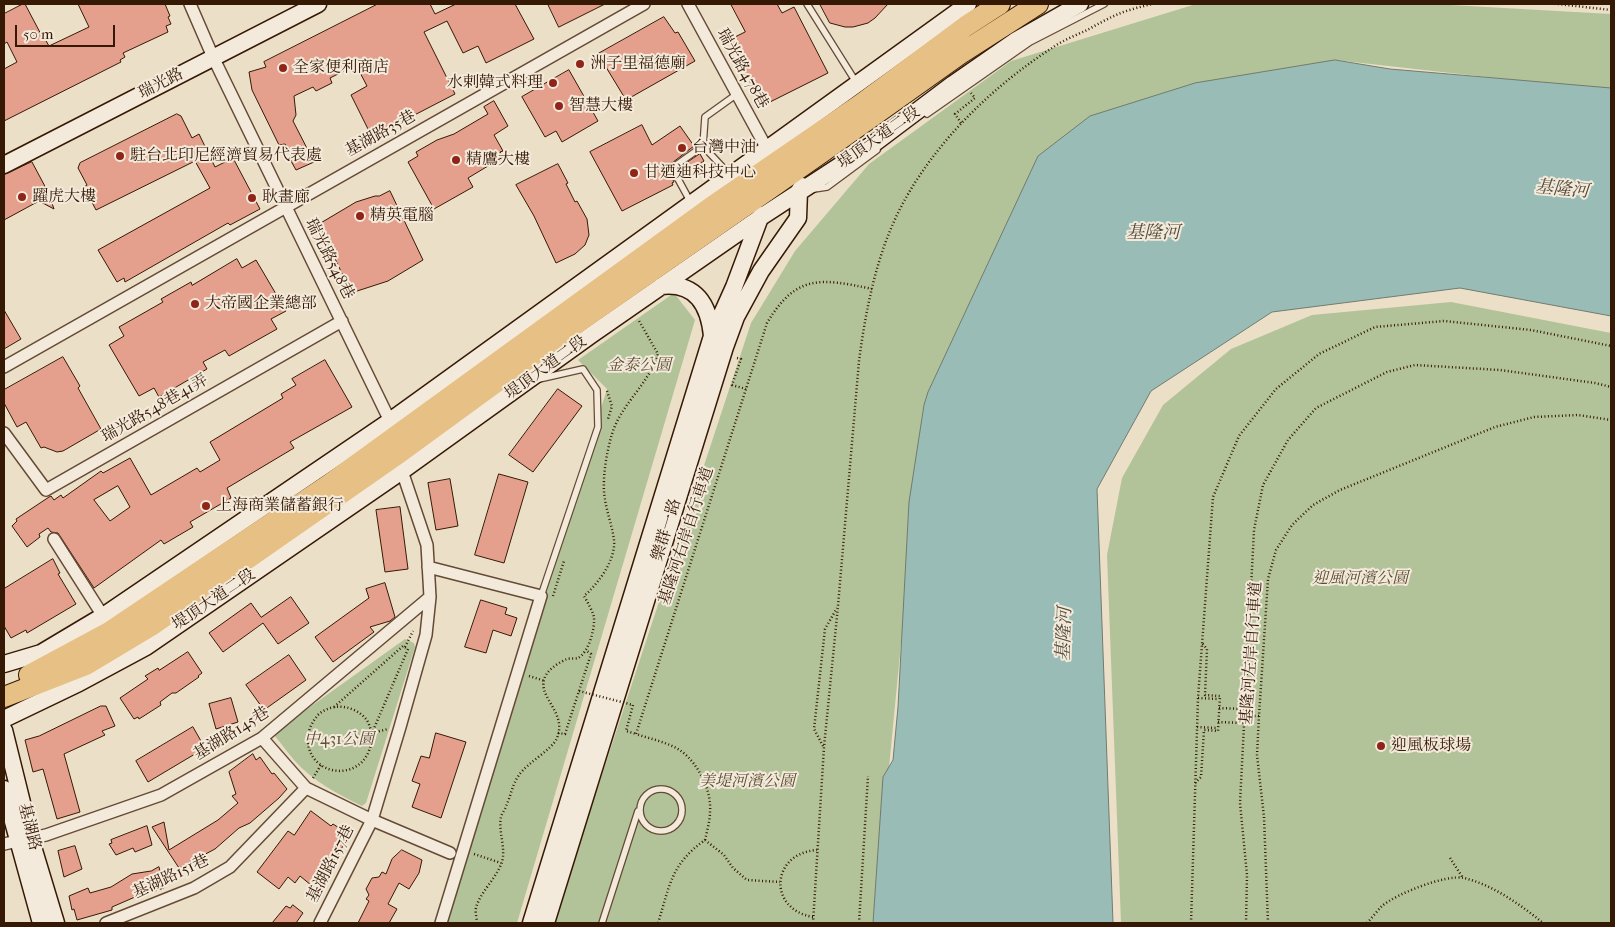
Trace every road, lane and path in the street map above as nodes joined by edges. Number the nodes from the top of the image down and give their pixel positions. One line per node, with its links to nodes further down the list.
1 (190, 4): 14 (street, 瑞光路548巷)
2 (318, 4): 14 (street, 瑞光路)
3 (644, 4): 29 (street, 基湖路35巷)
4 (688, 4): 16 (street, 瑞光路478巷)
5 (807, 4): 15 (lane)
6 (968, 4): 15 (street, 堤頂大道二段)
7 (1000, 4): 23 (highway, 堤頂大道二段)
8 (1038, 4): 22 (highway, 堤頂大道二段)
9 (1080, 4): 27 (street, 堤頂大道二段)
10 (1104, 4): 18 (lane)
11 (1152, 4): 19 (path)
12 (1558, 4): 13 (path)
13 (1611, 10)
14 (213, 57): 24 (street, 瑞光路); 29 (street, 瑞光路548巷)
15 (857, 84): 23 (street, 堤頂大道二段)
16 (737, 94): 20 (lane); 23 (street, 瑞光路478巷)
17 (973, 95): 19 (path)
18 (919, 119)
19 (961, 123): 32 (path)
20 (703, 146): 25 (lane); 28 (lane)
21 (881, 148): 27 (lane)
22 (821, 153): 26 (highway, 堤頂大道二段); 27 (street, 樂群一路)
23 (768, 157): 25 (street, 堤頂大道二段); 26 (street, 樂群一路); 57 (highway, 堤頂大道二段)
24 (4, 165)
25 (730, 176): 28 (street, 堤頂大道二段)
26 (768, 191): 30 (street, 樂群一路); 59 (highway, 堤頂大道二段)
27 (799, 191): 30 (street, 堤頂大道二段); 101 (street, 樂群一路)
28 (692, 204): 43 (street, 堤頂大道二段)
29 (284, 207): 34 (street, 瑞光路548巷); 38 (street, 基湖路35巷)
30 (761, 217): 31 (street, 堤頂大道二段); 35 (street, 樂群一路)
31 (661, 286): 35 (street); 39 (street, 堤頂大道二段)
32 (872, 289): 41 (path, 基隆河右岸自行車道); 50 (path)
33 (636, 316): 53 (path)
34 (342, 321): 43 (street, 瑞光路548巷); 44 (street, 瑞光路548巷41弄)
35 (712, 336): 100 (street, 樂群一路)
36 (1611, 346): 52 (path)
37 (738, 358): 41 (path)
38 (4, 367)
39 (524, 384): 45 (street, 堤頂大道二段); 48 (lane)
40 (1611, 387): 64 (path)
41 (746, 389): 75 (path, 基隆河右岸自行車道)
42 (1611, 420): 66 (path, 基隆河左岸自行車道)
43 (390, 421): 51 (street, 堤頂大道二段)
44 (4, 433)
45 (402, 471): 47 (street, 基湖路157巷); 67 (street, 堤頂大道二段)
46 (54, 539): 51 (street)
47 (428, 567): 48 (street); 49 (street, 基湖路157巷)
48 (542, 596): 55 (street)
49 (430, 597): 76 (street, 基湖路145巷); 83 (street, 基湖路157巷)
50 (838, 606): 77 (path); 77 (path)
51 (103, 616): 54 (street, 堤頂大道二段)
52 (1201, 642): 60 (path); 61 (path)
53 (587, 651): 56 (path); 58 (path)
54 (4, 664)
55 (518, 674): 56 (path); 88 (street)
56 (545, 681): 74 (path)
57 (4, 684)
58 (579, 691): 74 (path); 75 (path, bridge)
59 (4, 697)
60 (1198, 698): 61 (path); 70 (path)
61 (1219, 699): 63 (path)
62 (334, 707): 73 (path); 73 (path); 73 (path)
63 (1219, 708): 64 (path); 68 (path)
64 (1244, 709): 65 (path)
65 (1244, 716): 66 (path); 69 (path)
66 (1259, 716): 108 (path, 基隆河左岸自行車道)
67 (4, 719)
68 (1218, 722): 69 (path); 71 (path)
69 (1243, 723): 107 (path)
70 (1197, 726): 71 (path); 79 (path)
71 (1218, 728): 79 (path)
72 (4, 730): 85 (street, 基湖路)
73 (372, 733)
74 (558, 733): 90 (path)
75 (636, 734): 84 (path)
76 (262, 738): 80 (street); 85 (street, 基湖路145巷)
77 (824, 747): 86 (path)
78 (868, 776): 105 (path)
79 (1195, 782): 106 (path)
80 (306, 788): 83 (street); 96 (street, 基湖路151巷)
81 (4, 789): 85 (street, 基湖路)
82 (640, 804): 82 (lane); 102 (lane)
83 (372, 820): 87 (street); 97 (street, 基湖路157巷)
84 (706, 840): 92 (path); 103 (path)
85 (18, 841): 94 (street, 基湖路); 95 (street, 基湖路)
86 (817, 850): 92 (path); 93 (path)
87 (450, 852)
88 (464, 852): 90 (path); 98 (street)
89 (1450, 858): 91 (path)
90 (501, 863): 99 (path)
91 (1463, 878): 109 (path); 110 (path)
92 (780, 882): 93 (path)
93 (813, 917): 104 (path)
94 (41, 923)
95 (56, 923)
96 (106, 923)
97 (320, 923)
98 (441, 923)
99 (478, 923)
100 (531, 923)
101 (546, 923)
102 (602, 923)
103 (658, 923)
104 (813, 923)
105 (859, 923)
106 (1191, 923)
107 (1246, 923)
108 (1268, 923)
109 (1367, 923)
110 (1543, 923)

